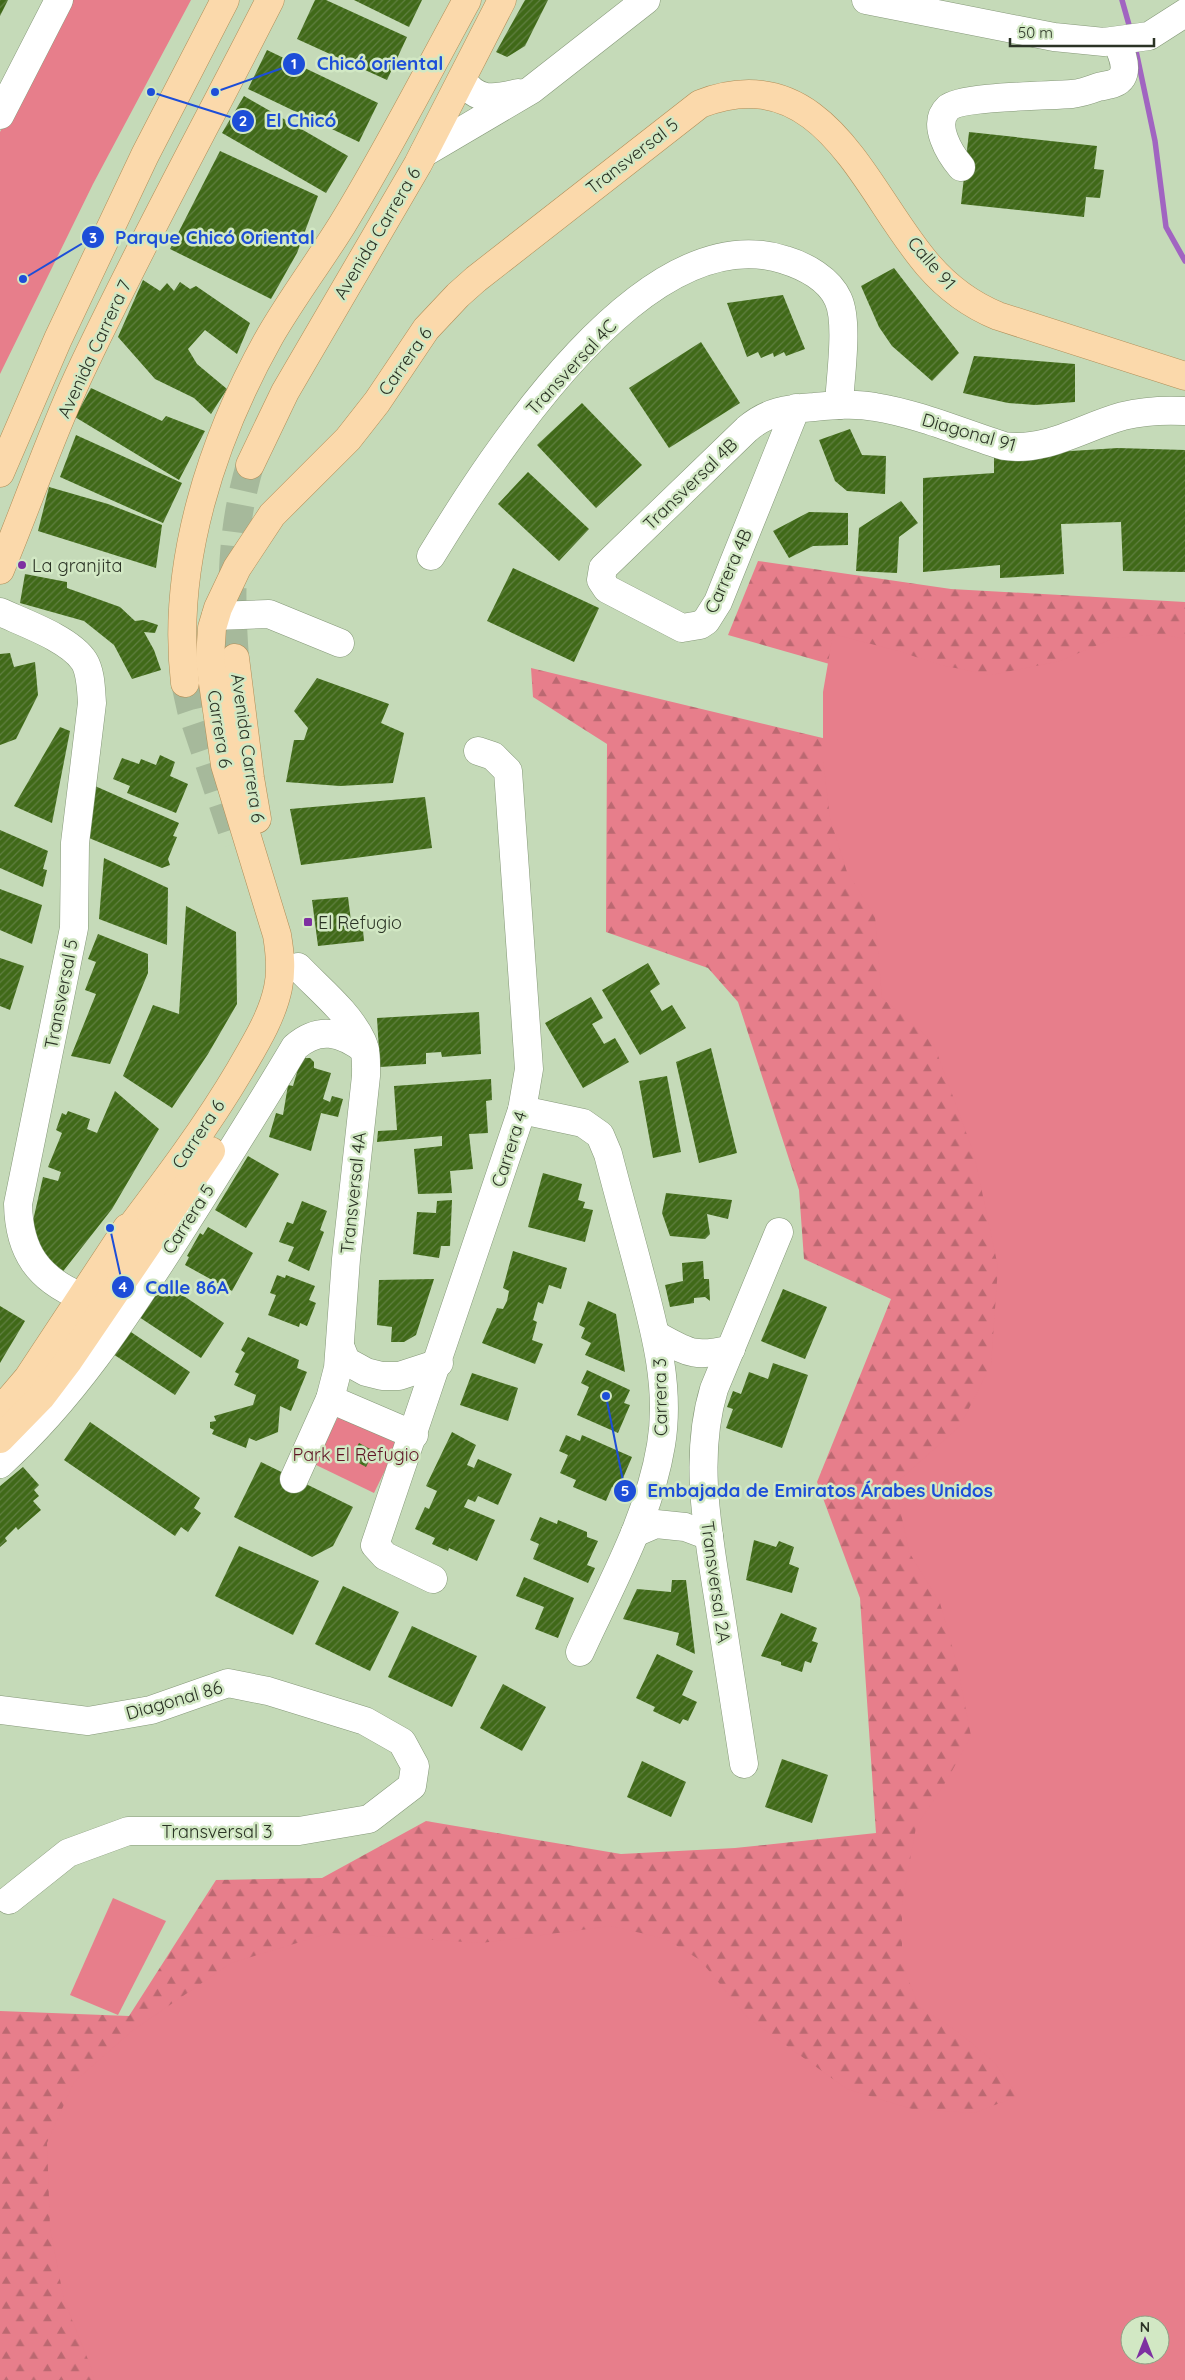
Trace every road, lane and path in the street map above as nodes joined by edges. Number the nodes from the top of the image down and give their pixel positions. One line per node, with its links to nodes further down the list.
1 (59, 0): 13 (street)
2 (224, 0): 22 (main road, Avenida Carrera 7)
3 (270, 0): 24 (main road, Avenida Carrera 7)
4 (467, 0): 30 (main road, Avenida Carrera 6)
5 (502, 0): 10 (main road, Avenida Carrera 6)
6 (646, 0): 11 (street)
7 (866, 0): 9 (street)
8 (1185, 14): 9 (street)
9 (1130, 39): 15 (street)
10 (463, 80): 11 (street); 14 (main road, Avenida Carrera 6)
11 (531, 90): 14 (street)
12 (785, 101): 16 (main road, Transversal 5); 17 (main road, Calle 91)
13 (3, 102)
14 (424, 154): 21 (main road, Avenida Carrera 6)
15 (961, 167)
16 (496, 262): 27 (main road, Carrera 6)
17 (1185, 376)
18 (839, 404): 19 (street, Diagonal 91); 20 (street, Diagonal 91); 23 (street, Transversal 4C)
19 (796, 408): 25 (street, Transversal 4B); 25 (street, Carrera 4B)
20 (1185, 410)
21 (250, 465)
22 (0, 472)
23 (431, 556)
24 (0, 570)
25 (601, 580)
26 (0, 612): 40 (street, Transversal 5)
27 (216, 616): 28 (street); 32 (main road, Carrera 6)
28 (340, 643)
29 (235, 658): 34 (main road, Avenida Carrera 6)
30 (185, 683)
31 (478, 751): 37 (street, Carrera 4)
32 (235, 794): 34 (main road, Avenida Carrera 6); 39 (main road, Carrera 6)
33 (236, 844): 39 (main road, Avenida Carrera 6)
34 (272, 865): 35 (main road, Avenida Carrera 6)
35 (298, 967): 36 (street, Transversal 4A); 48 (main road, Avenida Carrera 6)
36 (365, 1050): 42 (street, Transversal 4A); 51 (street, Carrera 5)
37 (522, 1110): 41 (street, Carrera 3); 44 (street, Carrera 4)
38 (779, 1232): 43 (street, Transversal 2A)
39 (118, 1244): 40 (main road)
40 (82, 1297): 46 (main road)
41 (656, 1335): 43 (street); 49 (street, Carrera 3)
42 (340, 1346): 44 (street); 45 (street, Transversal 4A)
43 (731, 1349): 50 (street, Transversal 2A)
44 (439, 1363): 47 (street, Carrera 4)
45 (330, 1399): 47 (street); 52 (street, Transversal 4A)
46 (0, 1411)
47 (414, 1435): 55 (street, Carrera 4)
48 (0, 1439)
49 (661, 1446): 50 (street); 53 (street, Carrera 3)
50 (704, 1451): 54 (street, Transversal 2A)
51 (0, 1464)
52 (294, 1478)
53 (635, 1533): 54 (street); 56 (street, Carrera 3)
54 (709, 1536): 58 (street, Transversal 2A)
55 (433, 1579)
56 (580, 1652)
57 (0, 1710): 59 (street, Diagonal 86)
58 (744, 1764)
59 (415, 1766): 60 (street, Transversal 3)
60 (9, 1900)

